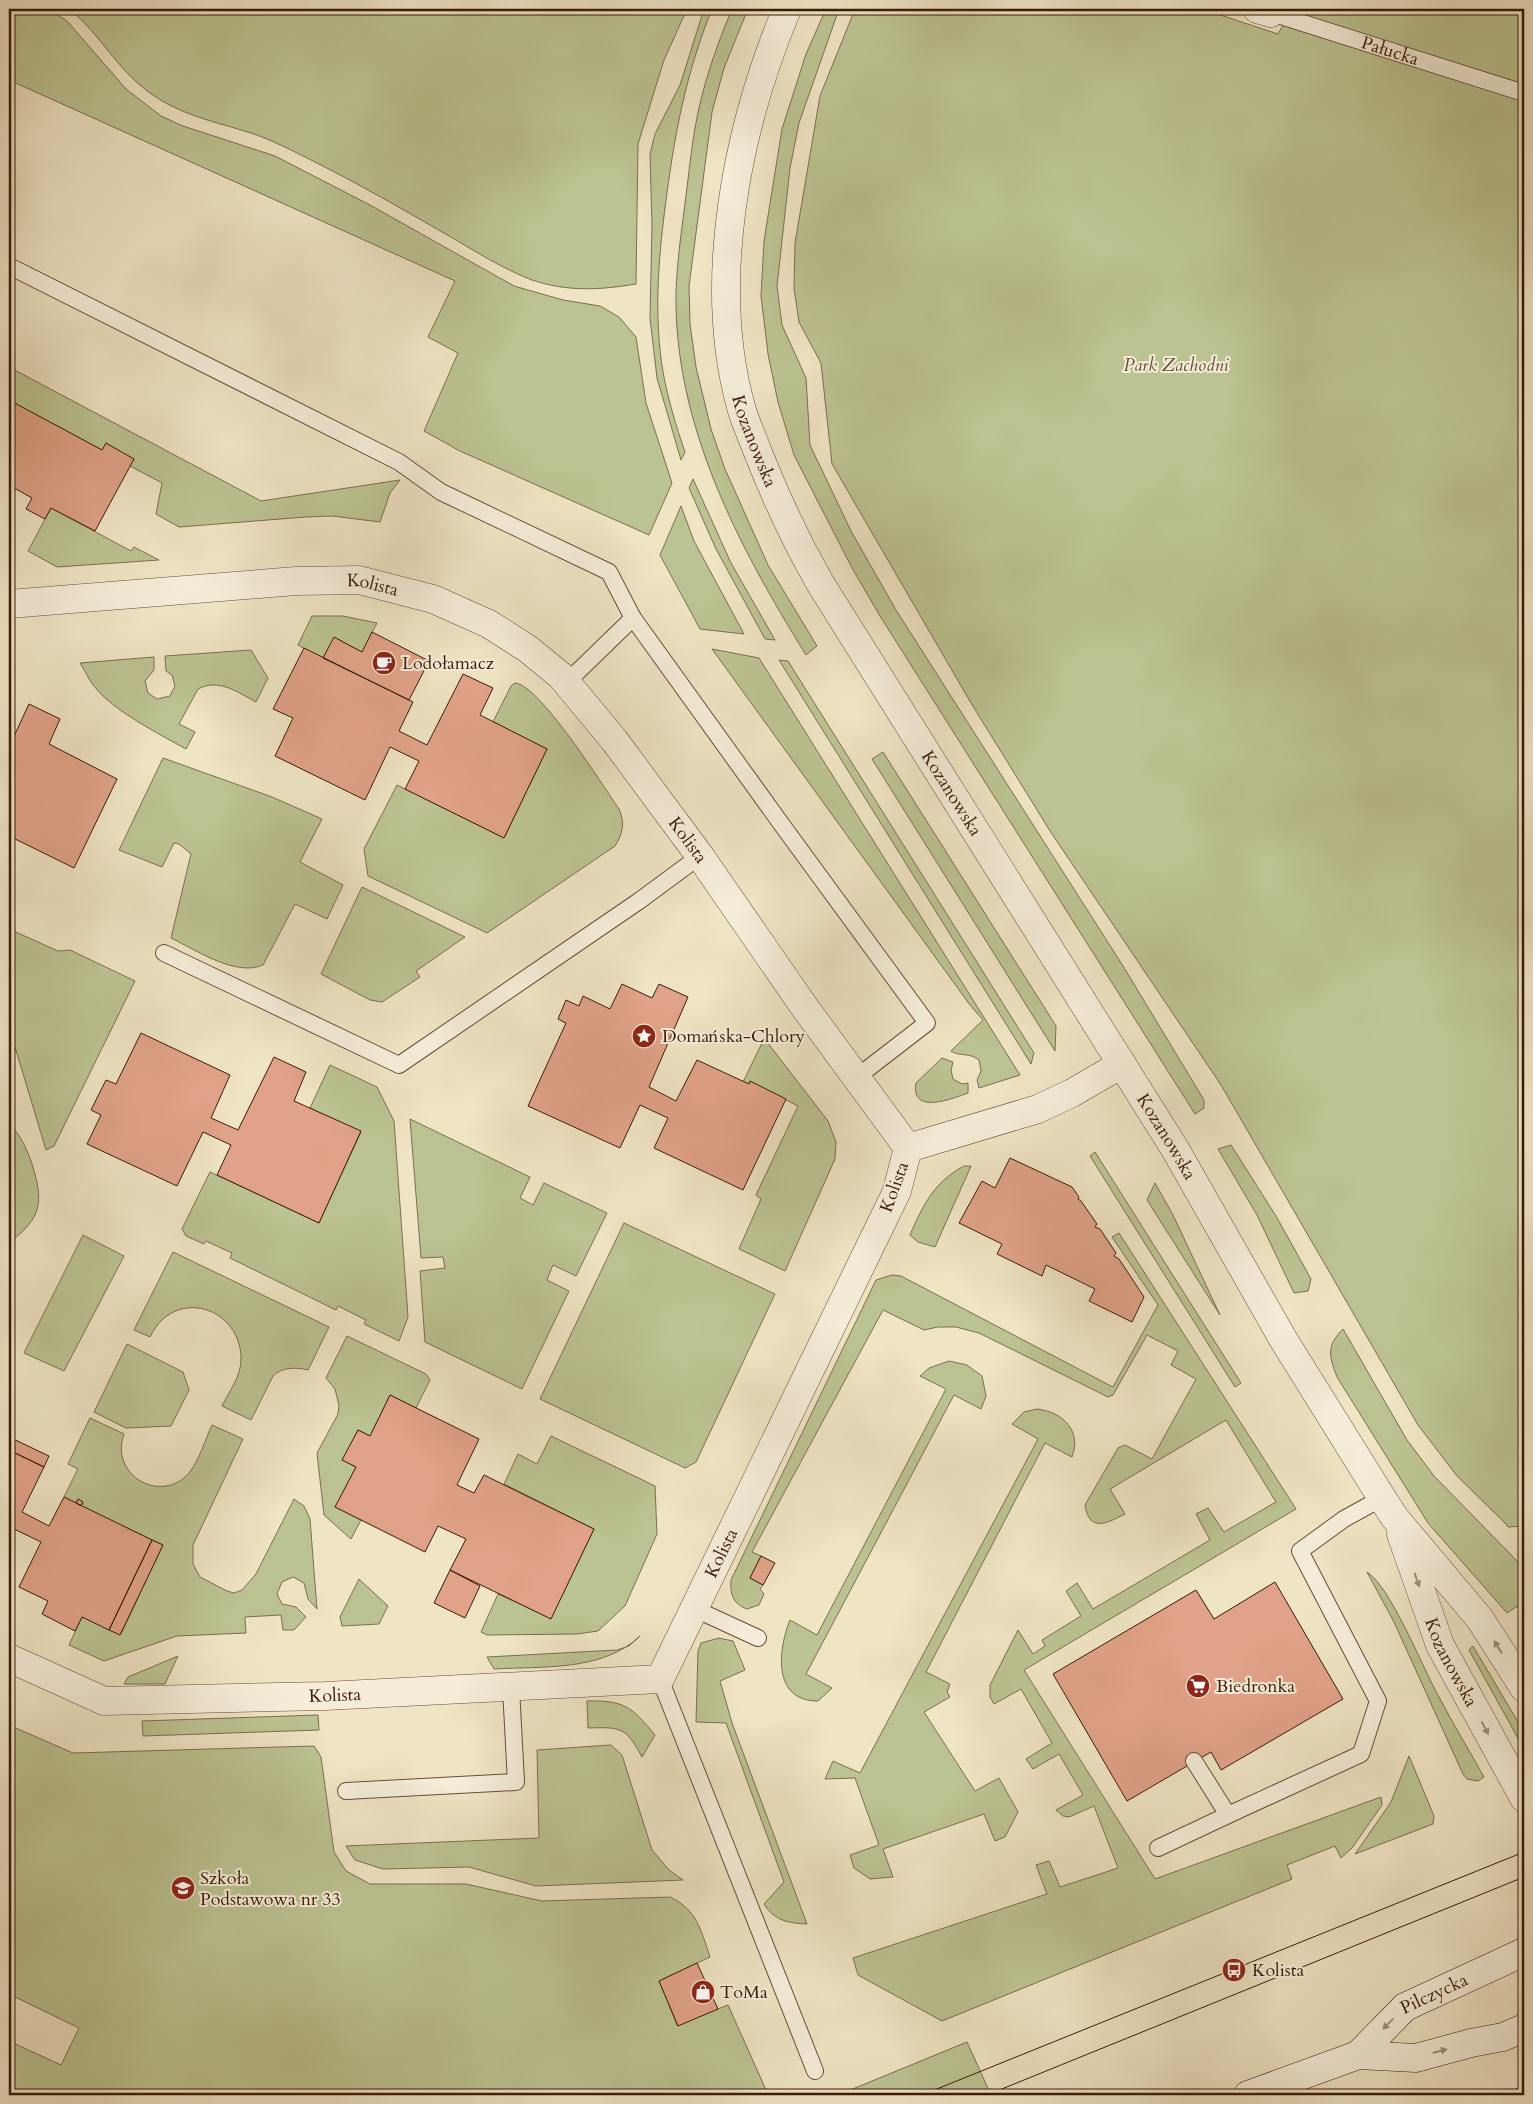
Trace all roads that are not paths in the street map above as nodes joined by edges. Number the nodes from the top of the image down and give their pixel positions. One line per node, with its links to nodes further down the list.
1 (787, 9): 10 (street, Kozanowska)
2 (1267, 10): 3 (lane, Pałucka)
3 (1524, 93)
4 (9, 266): 6 (lane)
5 (9, 604): 7 (street, Kolista)
6 (633, 618): 7 (lane); 11 (lane)
7 (566, 683): 8 (street, Kolista)
8 (700, 856): 9 (lane); 11 (street, Kolista)
9 (164, 954)
10 (1122, 1064): 12 (street); 13 (street, Kozanowska)
11 (857, 1078): 12 (street, Kolista)
12 (908, 1148): 14 (street, Kolista)
13 (1389, 1508): 19 (street, Kozanowska, one-way to 13); 22 (street, Kozanowska, one-way to 22); 23 (lane)
14 (694, 1608): 15 (lane); 17 (street, Kolista)
15 (758, 1638)
16 (9, 1658): 18 (street, Kolista)
17 (660, 1679): 18 (street, Kolista); 28 (lane)
18 (511, 1688): 21 (lane)
19 (1524, 1688)
20 (1194, 1761): 23 (lane)
21 (346, 1791)
22 (1524, 1798)
23 (1228, 1815): 24 (lane)
24 (1158, 1848)
25 (1524, 1952): 27 (street, Pilczycka, one-way to 27)
26 (1524, 2028): 27 (street, Pilczycka, one-way to 26)
27 (1358, 2055): 29 (street, Pilczycka)
28 (815, 2071)
29 (1248, 2095)

